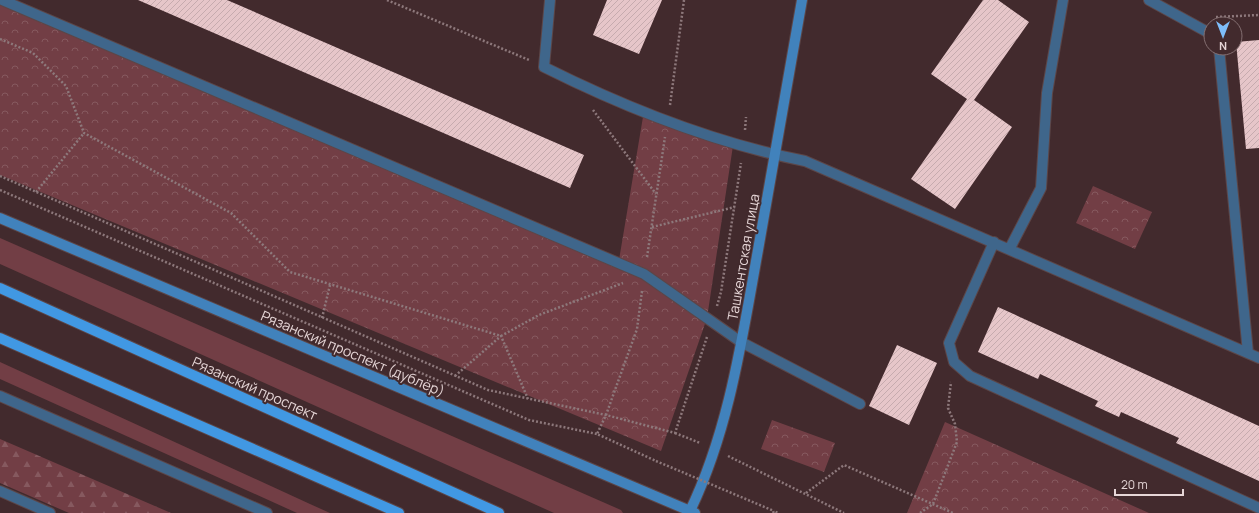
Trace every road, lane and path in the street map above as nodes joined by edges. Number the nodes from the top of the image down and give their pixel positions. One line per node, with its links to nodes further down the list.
1 (2, 0): 27 (street)
2 (387, 0): 13 (path)
3 (550, 0): 13 (street)
4 (684, 0): 15 (path)
5 (802, 0): 17 (main road, Ташкентская улица)
6 (1063, 0): 26 (street)
7 (1149, 0): 10 (street)
8 (1259, 15): 9 (path)
9 (1236, 16)
10 (1203, 30)
11 (0, 38): 16 (path)
12 (1220, 56): 34 (street)
13 (544, 67): 15 (street)
14 (590, 106): 21 (path)
15 (667, 122): 17 (street); 21 (path)
16 (84, 133): 20 (path); 28 (path)
17 (776, 155): 25 (street); 33 (main road, Ташкентская улица)
18 (0, 176): 20 (path)
19 (0, 190): 42 (path)
20 (36, 192): 30 (path)
21 (656, 194): 24 (path)
22 (735, 207): 24 (path)
23 (0, 218): 48 (main road, Рязанский проспект (дублёр))
24 (652, 227): 27 (path)
25 (994, 242): 26 (street); 36 (street)
26 (1010, 248): 34 (street)
27 (644, 274): 31 (path); 33 (street); 41 (path)
28 (330, 284): 30 (path); 31 (path)
29 (0, 288): 53 (main road, Рязанский проспект)
30 (322, 318): 37 (path)
31 (501, 336): 37 (path); 39 (path)
32 (0, 338): 52 (main road)
33 (741, 342): 40 (street); 48 (main road, Ташкентская улица)
34 (1248, 353): 35 (street)
35 (1259, 358)
36 (954, 362): 46 (path); 47 (street)
37 (455, 376): 39 (path)
38 (0, 396): 51 (street)
39 (528, 399): 41 (path)
40 (860, 404)
41 (606, 415): 42 (path)
42 (597, 434): 49 (path, bridge)
43 (744, 465): 45 (path)
44 (0, 491): 50 (street)
45 (806, 493): 46 (path); 55 (path)
46 (933, 504): 56 (path); 57 (path)
47 (1259, 508)
48 (692, 512)
49 (774, 512): 54 (path)
50 (50, 513)
51 (267, 513)
52 (399, 513)
53 (499, 513)
54 (778, 513)
55 (844, 513)
56 (920, 513)
57 (953, 513)

